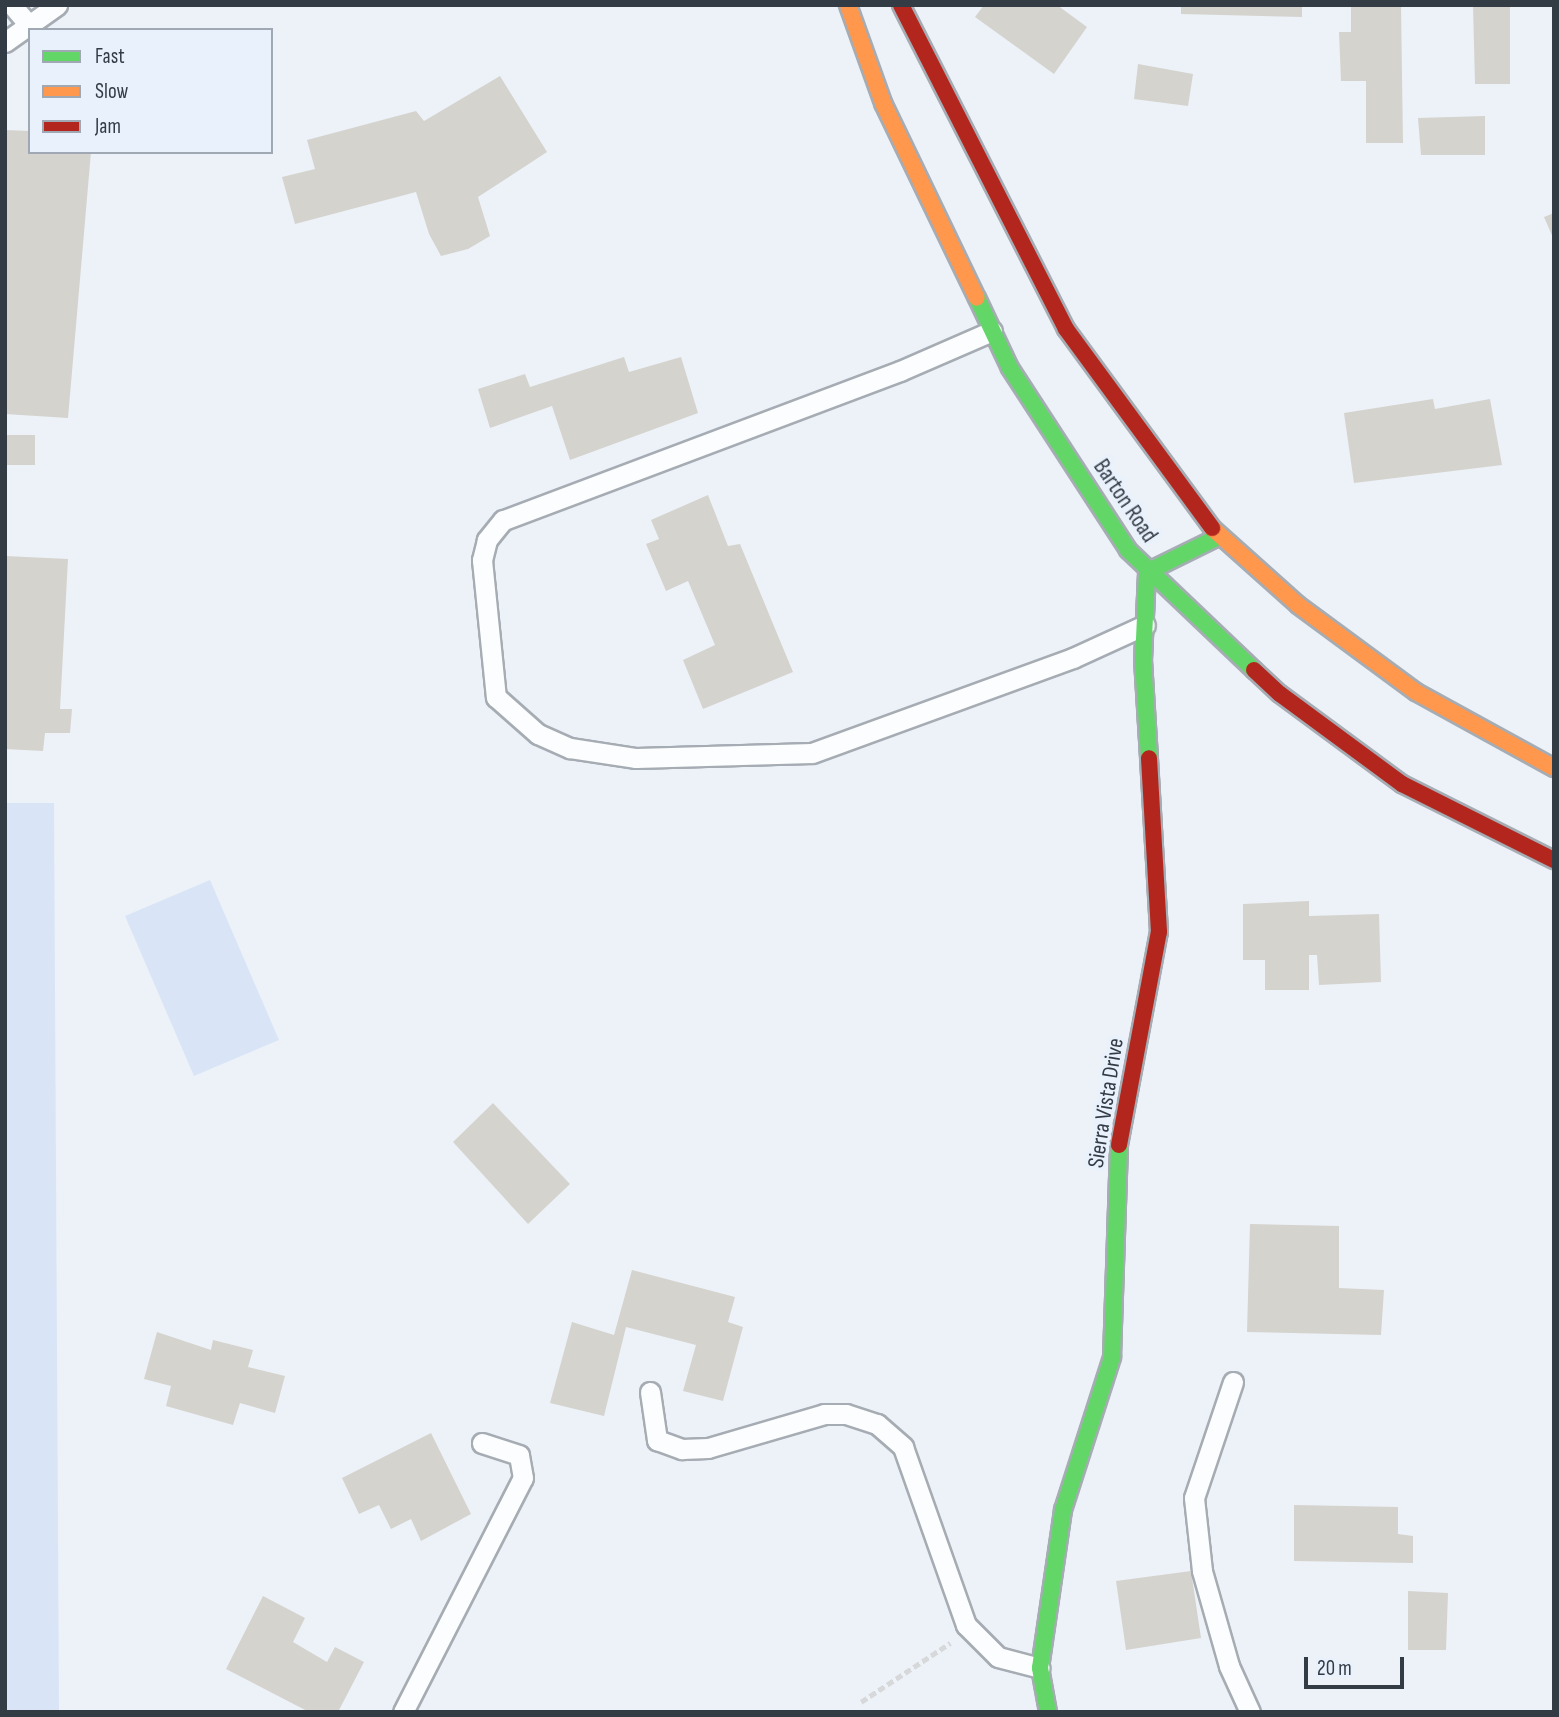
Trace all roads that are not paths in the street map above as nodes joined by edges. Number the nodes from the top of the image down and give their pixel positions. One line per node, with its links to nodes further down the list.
1 (12, 5): 5 (lane)
2 (57, 5): 5 (lane)
3 (848, 5): 7 (main road, Barton Road)
4 (901, 5): 8 (main road)
5 (29, 25): 6 (lane)
6 (5, 42)
7 (992, 331): 9 (main road, Barton Road); 10 (lane)
8 (1218, 537): 9 (main road); 11 (main road)
9 (1147, 572): 10 (main road, Sierra Vista Drive); 12 (main road, Barton Road)
10 (1145, 625): 16 (main road, Sierra Vista Drive)
11 (1554, 768)
12 (1554, 860)
13 (1233, 1382): 19 (lane)
14 (650, 1392): 16 (lane)
15 (482, 1443): 17 (lane)
16 (1040, 1668): 18 (main road, Sierra Vista Drive)
17 (403, 1712)
18 (1048, 1712)
19 (1250, 1712)

